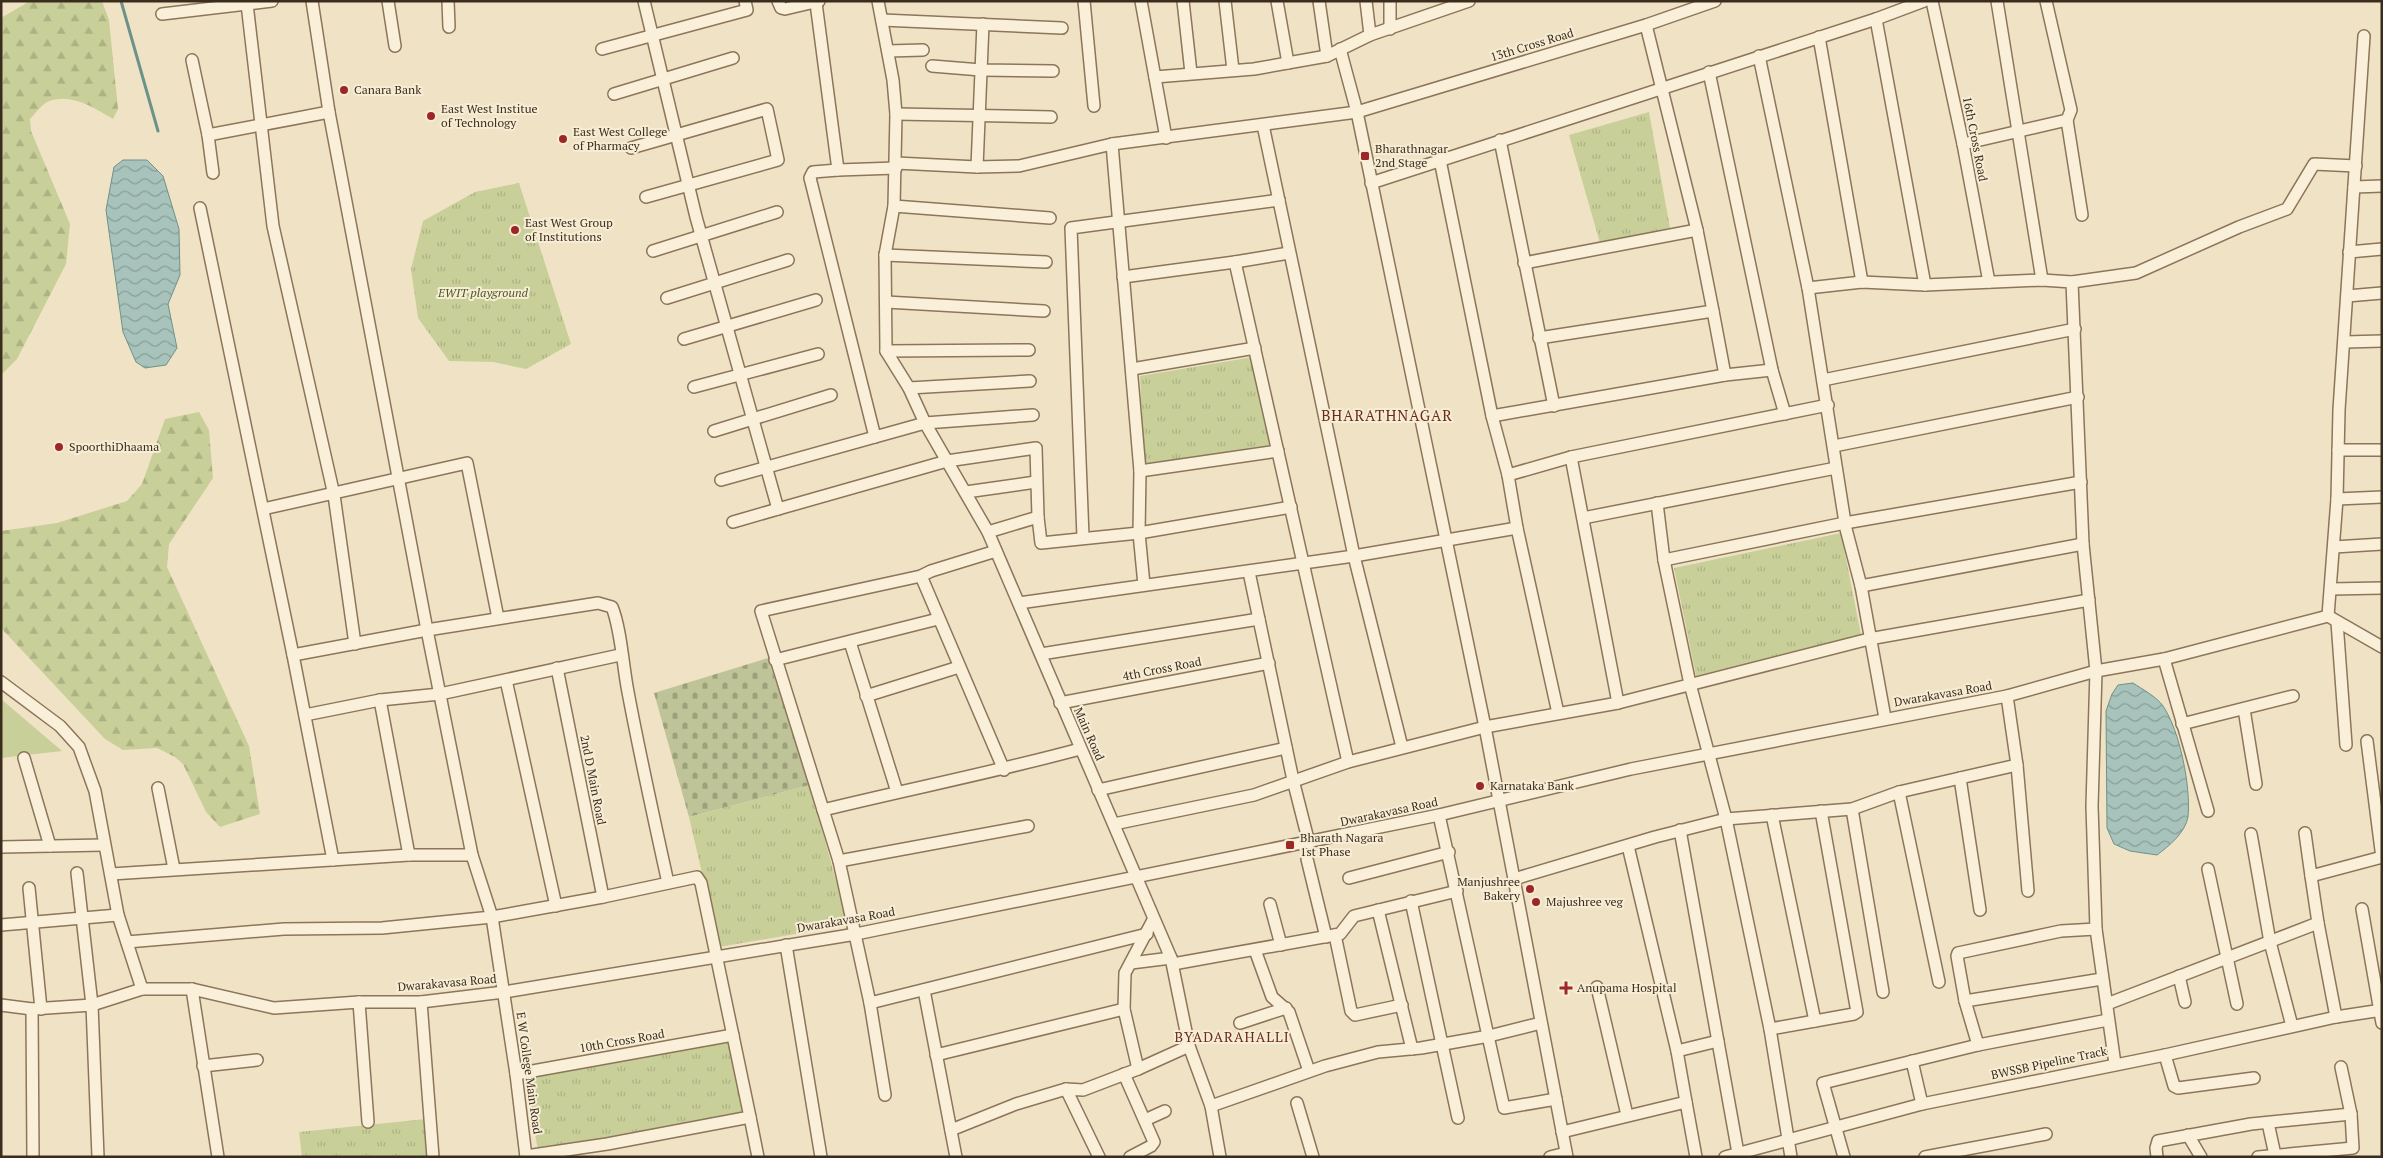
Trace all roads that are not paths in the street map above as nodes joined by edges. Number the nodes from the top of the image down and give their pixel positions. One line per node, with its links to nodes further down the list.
1 (272, 1): 24 (street)
2 (312, 1): 59 (street, E W College Main Road)
3 (388, 1): 38 (street)
4 (448, 1): 31 (street)
5 (644, 1): 34 (street)
6 (745, 1): 34 (street)
7 (778, 1): 23 (street)
8 (878, 1): 28 (street)
9 (1084, 1): 58 (street)
10 (1141, 1): 54 (street)
11 (1182, 1): 53 (street)
12 (1225, 1): 50 (street)
13 (1277, 1): 47 (street)
14 (1319, 1): 43 (street)
15 (1366, 1): 35 (street)
16 (1390, 1): 33 (street)
17 (1469, 1): 25 (street)
18 (1715, 1): 30 (street, 13th Cross Road)
19 (1924, 1): 27 (street)
20 (1932, 1): 73 (street, 16th Cross Road)
21 (1997, 1): 67 (street)
22 (2046, 1): 64 (street)
23 (817, 2): 79 (street)
24 (247, 4): 26 (street); 66 (street)
25 (1442, 6): 33 (street)
26 (162, 14)
27 (1876, 19): 37 (street); 110 (street)
28 (882, 20): 29 (street); 42 (street)
29 (984, 24): 32 (street); 49 (street)
30 (1646, 25): 56 (street); 60 (street, 13th Cross Road)
31 (449, 26)
32 (1062, 28)
33 (1390, 30): 35 (street)
34 (652, 34): 39 (street); 55 (street)
35 (1370, 36): 40 (street)
36 (2364, 36): 77 (street)
37 (1818, 37): 44 (street); 106 (street)
38 (395, 46)
39 (602, 49)
40 (1340, 49): 43 (street); 60 (street)
41 (923, 50): 42 (street)
42 (888, 51): 61 (street)
43 (1327, 56): 47 (street)
44 (1759, 56): 52 (street); 111 (street)
45 (733, 58): 55 (street)
46 (192, 60): 69 (street)
47 (1288, 63): 50 (street)
48 (932, 66): 49 (street)
49 (982, 70): 51 (street); 62 (street)
50 (1233, 70): 53 (street)
51 (1053, 71)
52 (1709, 72): 56 (street); 130 (street)
53 (1191, 73): 54 (street)
54 (1155, 77): 70 (street)
55 (663, 80): 57 (street); 68 (street)
56 (1660, 88): 71 (street); 93 (street)
57 (614, 94)
58 (1094, 106)
59 (328, 112): 66 (street); 158 (street, E W College Main Road)
60 (1357, 112): 65 (street, 13th Cross Road); 81 (street)
61 (896, 114): 62 (street); 76 (street)
62 (979, 116): 63 (street); 78 (street)
63 (1050, 117)
64 (2067, 120): 67 (street); 90 (street)
65 (1263, 125): 70 (street, 13th Cross Road); 86 (street)
66 (260, 126): 69 (street); 163 (street)
67 (2017, 132): 73 (street); 105 (street)
68 (676, 134): 74 (street); 82 (street); 82 (street)
69 (208, 135): 80 (street)
70 (1166, 138): 72 (street, 13th Cross Road)
71 (1500, 140): 75 (street); 103 (street)
72 (1112, 144): 78 (street, 13th Cross Road); 92 (street)
73 (1963, 144): 107 (street, 16th Cross Road)
74 (631, 148)
75 (1440, 160): 81 (street); 143 (street)
76 (896, 166): 78 (street, 13th Cross Road); 79 (street, 13th Cross Road); 87 (street)
77 (2356, 166): 84 (street); 108 (street)
78 (977, 167)
79 (838, 170): 147 (street, 13th Cross Road)
80 (213, 173)
81 (1371, 183): 178 (street)
82 (689, 185): 85 (street); 94 (street)
83 (2382, 186): 84 (street)
84 (2354, 187): 97 (street)
85 (646, 197)
86 (1279, 200): 92 (street); 98 (street)
87 (894, 206): 91 (street); 99 (street)
88 (200, 208): 168 (street)
89 (777, 212): 94 (street)
90 (2082, 215)
91 (1050, 218)
92 (1117, 224): 104 (street); 177 (street)
93 (1697, 230): 103 (street); 118 (street)
94 (702, 237): 96 (street); 109 (street)
95 (2382, 249): 97 (street)
96 (654, 251)
97 (2349, 252): 113 (street)
98 (1290, 253): 102 (street); 183 (street)
99 (885, 255): 101 (street); 116 (street)
100 (788, 260): 109 (street)
101 (1046, 262)
102 (1235, 262): 104 (street); 125 (street)
103 (1524, 263): 121 (street)
104 (1124, 277): 129 (street)
105 (2042, 280): 107 (street); 108 (street)
106 (1862, 282): 110 (street); 111 (street)
107 (1989, 282): 110 (street)
108 (2072, 282): 120 (street)
109 (715, 283): 114 (street); 119 (street)
110 (1925, 285)
111 (1808, 288): 133 (street)
112 (2382, 292): 113 (street)
113 (2347, 296): 124 (street)
114 (667, 298)
115 (816, 300): 119 (street)
116 (886, 302): 117 (street); 127 (street)
117 (1044, 311)
118 (1713, 311): 121 (street); 131 (street)
119 (727, 327): 122 (street); 132 (street)
120 (2075, 329): 133 (street); 138 (street)
121 (1539, 338): 140 (street)
122 (684, 339)
123 (2382, 340): 124 (street)
124 (2345, 342): 149 (street)
125 (1256, 348): 129 (street); 151 (street)
126 (1029, 350): 127 (street)
127 (886, 351): 136 (street, Main Road)
128 (818, 354): 132 (street)
129 (1132, 369): 156 (street)
130 (1772, 370): 131 (street); 141 (street)
131 (1726, 375): 140 (street)
132 (740, 376): 135 (street); 144 (street)
133 (1823, 380): 139 (street)
134 (1030, 382): 136 (street)
135 (694, 387)
136 (909, 388): 145 (street, Main Road)
137 (831, 395): 144 (street)
138 (2078, 397): 148 (street); 161 (street)
139 (1828, 405): 141 (street); 148 (street)
140 (1554, 406): 143 (street)
141 (1785, 414): 152 (street)
142 (1033, 415): 145 (street)
143 (1492, 416): 157 (street)
144 (753, 420): 146 (street); 154 (street)
145 (925, 424): 147 (street); 153 (street, Main Road)
146 (714, 431)
147 (875, 437): 154 (street)
148 (1834, 446): 155 (street)
149 (2338, 450): 150 (street); 165 (street)
150 (2382, 450)
151 (1278, 451): 156 (street); 167 (street)
152 (1571, 457): 157 (street); 171 (street)
153 (947, 461): 160 (street); 162 (street, Main Road); 169 (street)
154 (766, 466): 159 (street); 169 (street)
155 (1836, 468): 166 (street); 173 (street)
156 (1140, 471): 176 (street)
157 (1508, 475): 174 (street)
158 (399, 480): 163 (street); 194 (street); 198 (street, E W College Main Road)
159 (721, 480)
160 (1036, 482): 162 (street); 170 (street)
161 (2081, 482): 173 (street); 179 (street)
162 (966, 492): 175 (street, Main Road)
163 (334, 495): 168 (street); 201 (street)
164 (2382, 497): 165 (street)
165 (2337, 499): 181 (street)
166 (1657, 503): 171 (street); 184 (street)
167 (1291, 507): 176 (street); 185 (street)
168 (263, 509): 204 (street)
169 (778, 509): 172 (street)
170 (1038, 517): 175 (street); 177 (street)
171 (1583, 518): 221 (street)
172 (733, 522)
173 (1845, 523): 184 (street); 189 (street)
174 (1517, 528): 178 (street); 223 (street)
175 (988, 532): 182 (street, Main Road)
176 (1139, 532): 177 (street); 188 (street)
177 (1083, 537)
178 (1446, 541): 183 (street); 227 (street)
179 (2082, 544): 189 (street); 192 (street)
180 (2382, 544): 181 (street)
181 (2334, 547): 191 (street)
182 (996, 551): 187 (street); 193 (street, Main Road)
183 (1354, 556): 185 (street); 230 (street)
184 (1664, 560): 214 (street)
185 (1304, 563): 186 (street); 235 (street)
186 (1249, 572): 188 (street); 196 (street)
187 (921, 576): 195 (street); 207 (street)
188 (1144, 585): 193 (street)
189 (1861, 586): 199 (street)
190 (2382, 588): 191 (street)
191 (2331, 589): 197 (street)
192 (2088, 600): 199 (street); 211 (street)
193 (1019, 603): 203 (street, Main Road)
194 (498, 618): 198 (street); 205 (street)
195 (938, 619): 200 (street); 209 (street)
196 (1259, 619): 203 (street); 208 (street)
197 (2332, 619): 202 (street); 206 (street, Dwarakavasa Road); 229 (street)
198 (427, 630): 201 (street); 215 (street, E W College Main Road)
199 (1869, 640): 214 (street); 225 (street)
200 (850, 642): 207 (street); 216 (street)
201 (355, 644): 204 (street)
202 (2382, 647)
203 (1041, 654): 220 (street, Main Road)
204 (293, 655): 224 (street)
205 (620, 655): 210 (street); 278 (street)
206 (2164, 659): 211 (street, Dwarakavasa Road); 226 (street)
207 (775, 660): 247 (street)
208 (1269, 663): 220 (street, 4th Cross Road); 231 (street)
209 (960, 667): 216 (street); 237 (street)
210 (557, 668): 212 (street); 282 (street, 2nd D Main Road)
211 (2096, 671): 217 (street, Dwarakavasa Road); 296 (street)
212 (506, 680): 215 (street); 285 (street)
213 (1, 682): 259 (street)
214 (1690, 684): 221 (street); 233 (street)
215 (440, 694): 219 (street); 265 (street, E W College Main Road)
216 (866, 696): 243 (street)
217 (2007, 696): 225 (street, Dwarakavasa Road); 236 (street)
218 (2293, 696): 222 (street)
219 (380, 700): 224 (street); 264 (street)
220 (1060, 703): 232 (street, Main Road)
221 (1618, 703): 223 (street)
222 (2244, 709): 226 (street); 240 (street)
223 (1558, 713): 227 (street)
224 (305, 715): 268 (street)
225 (1885, 718): 233 (street, Dwarakavasa Road)
226 (2182, 724): 248 (street)
227 (1485, 727): 230 (street); 245 (street)
228 (2367, 741): 266 (street)
229 (2346, 745)
230 (1402, 747): 235 (street)
231 (1286, 748): 239 (street); 242 (street)
232 (1080, 750): 237 (street); 242 (street, Main Road)
233 (1709, 753): 245 (street, Dwarakavasa Road); 252 (street)
234 (24, 758): 260 (street)
235 (1348, 762): 239 (street)
236 (2017, 766): 238 (street); 281 (street)
237 (1004, 770): 243 (street)
238 (1960, 778): 244 (street); 288 (street)
239 (1293, 780): 253 (street); 258 (street)
240 (2256, 784)
241 (158, 788): 270 (street)
242 (1098, 790): 253 (street, Main Road)
243 (897, 792): 247 (street)
244 (1899, 792): 246 (street); 311 (street)
245 (1499, 802): 250 (street, Dwarakavasa Road); 277 (street)
246 (1852, 809): 249 (street); 317 (street)
247 (823, 810): 269 (street)
248 (2208, 811)
249 (1821, 812): 251 (street); 334 (street)
250 (1439, 815): 258 (street, Dwarakavasa Road); 263 (street)
251 (1772, 815): 252 (street); 334 (street)
252 (1726, 819): 255 (street); 339 (street)
253 (1114, 824): 274 (street, Main Road)
254 (1028, 826): 269 (street)
255 (1680, 830): 261 (street); 342 (street)
256 (2305, 833): 275 (street)
257 (2251, 834): 301 (street)
258 (1309, 843): 274 (street, Dwarakavasa Road)
259 (104, 845): 260 (street); 273 (street)
260 (50, 846): 262 (street)
261 (1628, 846): 277 (street); 347 (street)
262 (1, 847)
263 (1449, 852): 276 (street); 280 (street)
264 (409, 855): 265 (street); 268 (street)
265 (472, 855): 290 (street, E W College Main Road)
266 (2382, 857): 275 (street)
267 (1307, 859): 299 (street)
268 (333, 860): 270 (street)
269 (839, 861): 297 (street)
270 (174, 869): 273 (street)
271 (2208, 869): 306 (street)
272 (77, 873): 291 (street)
273 (111, 874): 289 (street)
274 (1136, 875): 292 (street, Main Road); 297 (street, Dwarakavasa Road)
275 (2311, 876): 294 (street)
276 (1349, 878)
277 (1514, 879): 336 (street)
278 (668, 883): 282 (street); 305 (street)
279 (29, 888): 293 (street)
280 (1457, 891): 283 (street); 341 (street)
281 (2028, 891)
282 (603, 897): 285 (street)
283 (1411, 901): 287 (street); 343 (street)
284 (1270, 904): 303 (street)
285 (556, 906): 290 (street)
286 (2362, 909): 331 (street)
287 (1378, 910): 299 (street); 327 (street)
288 (1980, 910)
289 (118, 915): 291 (street); 300 (street)
290 (492, 917): 300 (street); 316 (street, E W College Main Road)
291 (82, 918): 293 (street); 326 (street)
292 (1153, 920): 298 (street); 307 (street, Main Road)
293 (33, 922): 295 (street); 329 (street)
294 (2318, 924): 301 (street); 332 (street)
295 (1, 925)
296 (2096, 929): 310 (street); 318 (street)
297 (856, 934): 302 (street, Dwarakavasa Road); 322 (street)
298 (1147, 934): 308 (street); 315 (street)
299 (1330, 936): 303 (street); 327 (street)
300 (127, 942): 313 (street)
301 (2270, 942): 306 (street); 338 (street)
302 (786, 945): 305 (street, Dwarakavasa Road); 392 (street)
303 (1281, 945): 304 (street)
304 (1255, 950): 307 (street); 328 (street)
305 (716, 956): 316 (street, Dwarakavasa Road); 340 (street)
306 (2226, 959): 309 (street); 324 (street)
307 (1172, 961): 308 (street); 345 (street, Main Road)
308 (1131, 963): 330 (street)
309 (2178, 976): 321 (street); 323 (street)
310 (2102, 979): 318 (street); 323 (street)
311 (1939, 982)
312 (1598, 987): 369 (street)
313 (142, 989): 314 (street, Dwarakavasa Road); 326 (street, Dwarakavasa Road)
314 (192, 989): 319 (street, Dwarakavasa Road); 353 (street)
315 (924, 990): 322 (street); 348 (street)
316 (504, 992): 320 (street, Dwarakavasa Road); 357 (street, E W College Main Road)
317 (1884, 992)
318 (1965, 1001): 344 (street)
319 (359, 1002): 320 (street, Dwarakavasa Road); 373 (street)
320 (421, 1002): 389 (street)
321 (2185, 1002)
322 (870, 1003): 361 (street)
323 (2107, 1004): 333 (street)
324 (2237, 1004)
325 (1, 1005): 329 (street, Dwarakavasa Road)
326 (92, 1005): 329 (street, Dwarakavasa Road); 387 (street)
327 (1402, 1005): 346 (street)
328 (1286, 1008): 335 (street); 356 (street)
329 (36, 1009): 386 (street)
330 (1124, 1009): 348 (street); 355 (street)
331 (2381, 1010): 332 (street, BWSSB Pipeline Track); 337 (street)
332 (2336, 1017): 338 (street, BWSSB Pipeline Track)
333 (2108, 1020): 344 (street); 352 (street)
334 (1815, 1021): 339 (street)
335 (1240, 1023)
336 (1541, 1023): 341 (street); 362 (street)
337 (2382, 1023)
338 (2292, 1026): 349 (street, BWSSB Pipeline Track)
339 (1770, 1029): 380 (street)
340 (733, 1034): 357 (street, 10th Cross Road); 370 (street)
341 (1488, 1036): 343 (street); 362 (street)
342 (1718, 1042): 347 (street); 382 (street)
343 (1443, 1044): 346 (street); 371 (street)
344 (1978, 1045): 351 (street)
345 (1189, 1046): 355 (street); 366 (street, Main Road)
346 (1412, 1049): 356 (street)
347 (1677, 1051): 363 (street)
348 (936, 1055): 376 (street)
349 (2165, 1055): 352 (street, BWSSB Pipeline Track); 359 (street)
350 (257, 1060): 353 (street)
351 (1912, 1061): 365 (street); 375 (street)
352 (2115, 1064): 365 (street, BWSSB Pipeline Track)
353 (203, 1066): 388 (street)
354 (2341, 1067): 368 (street)
355 (1138, 1069): 358 (street)
356 (1309, 1071): 366 (street)
357 (516, 1074): 385 (street, E W College Main Road)
358 (1124, 1074): 360 (street); 372 (street)
359 (2254, 1078)
360 (1066, 1089): 376 (street); 394 (street)
361 (885, 1095)
362 (1556, 1099): 377 (street)
363 (1686, 1102): 369 (street); 399 (street)
364 (1298, 1103): 397 (street)
365 (1922, 1104): 375 (street, BWSSB Pipeline Track)
366 (1211, 1106): 396 (street, Main Road)
367 (1165, 1111): 372 (street)
368 (2351, 1114): 374 (street); 384 (street)
369 (1627, 1115): 377 (street)
370 (750, 1117): 381 (street); 391 (street)
371 (1458, 1118)
372 (1145, 1120): 395 (street)
373 (368, 1122)
374 (2268, 1123): 379 (street); 384 (street)
375 (1835, 1126): 380 (street, BWSSB Pipeline Track); 402 (street)
376 (951, 1130): 393 (street)
377 (1562, 1132): 383 (street)
378 (2046, 1134): 403 (street)
379 (2188, 1135): 404 (street); 405 (street)
380 (1788, 1140): 382 (street, BWSSB Pipeline Track); 401 (street)
381 (607, 1144): 385 (street); 390 (street)
382 (1742, 1154): 400 (street, BWSSB Pipeline Track)
383 (1566, 1155): 398 (street)
384 (2275, 1155): 406 (street)
385 (526, 1156)
386 (33, 1157)
387 (98, 1157)
388 (218, 1157)
389 (433, 1157)
390 (609, 1157)
391 (758, 1157)
392 (821, 1157)
393 (956, 1157)
394 (1099, 1157)
395 (1130, 1157)
396 (1220, 1157)
397 (1313, 1157)
398 (1550, 1157)
399 (1696, 1157)
400 (1725, 1157)
401 (1792, 1157)
402 (1844, 1157)
403 (1926, 1157)
404 (2157, 1157)
405 (2201, 1157)
406 (2258, 1157)

